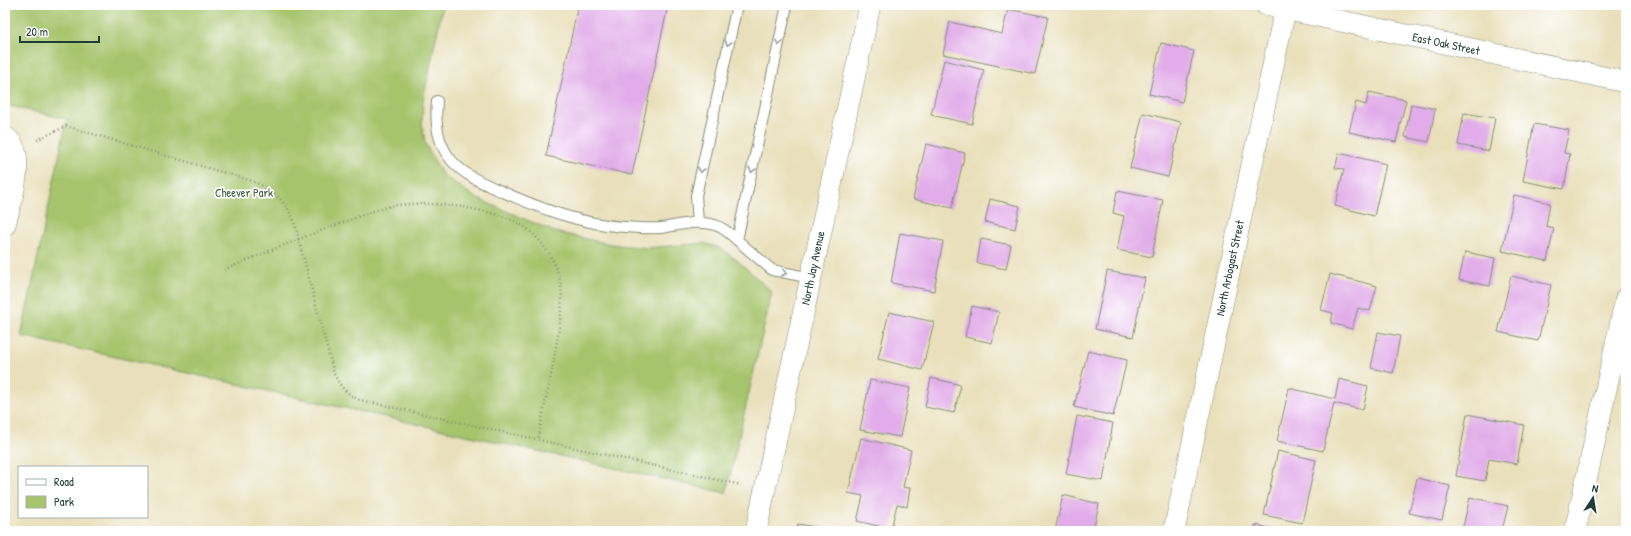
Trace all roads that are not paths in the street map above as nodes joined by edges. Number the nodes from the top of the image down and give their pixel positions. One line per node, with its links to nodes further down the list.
1 (737, 5): 8 (lane, one-way to 8)
2 (787, 5): 10 (lane, one-way to 10)
3 (870, 5): 11 (street, North Jay Avenue)
4 (1279, 6): 5 (street, East Oak Street); 14 (street, North Arbogast Street)
5 (1626, 82)
6 (438, 101): 8 (lane)
7 (10, 144): 9 (street)
8 (698, 222): 10 (lane)
9 (5, 225)
10 (737, 240): 11 (lane, one-way to 11)
11 (811, 278): 13 (street, North Jay Avenue)
12 (1626, 298): 15 (street)
13 (756, 531)
14 (1174, 531)
15 (1575, 531)

